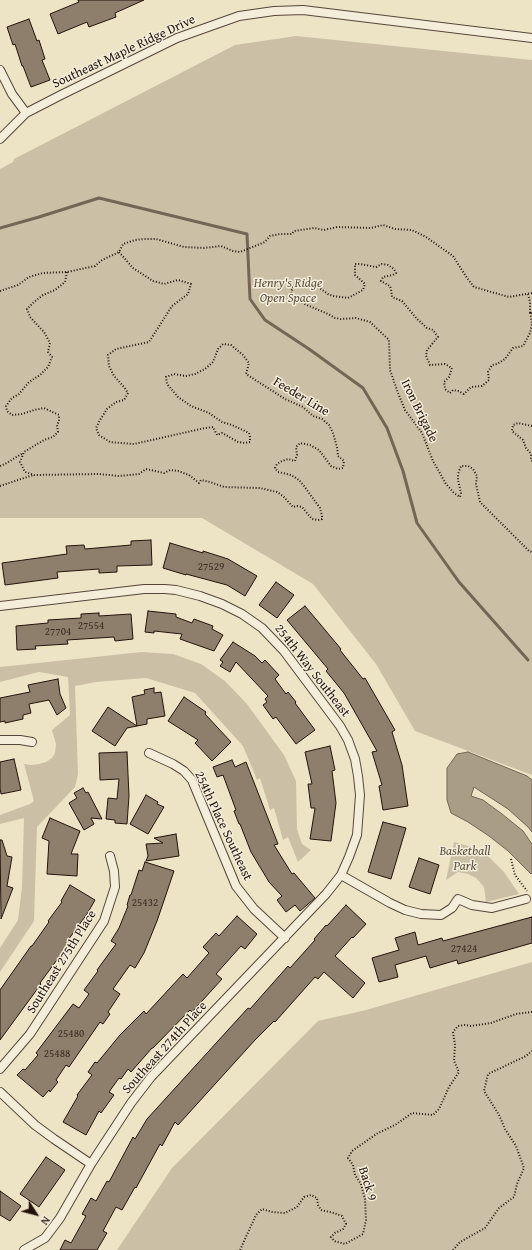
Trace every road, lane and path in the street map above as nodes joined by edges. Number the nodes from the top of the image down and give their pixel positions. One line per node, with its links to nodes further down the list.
1 (532, 38): 3 (street, Southeast Maple Ridge Drive)
2 (0, 70): 3 (street)
3 (26, 113): 4 (street, Southeast Maple Ridge Drive)
4 (0, 139)
5 (119, 252): 6 (path); 9 (path); 15 (path, Feeder Line)
6 (67, 272): 7 (path); 12 (path)
7 (0, 291)
8 (532, 293): 9 (path)
9 (528, 294): 10 (path)
10 (531, 313): 17 (path, Iron Brigade)
11 (532, 426): 13 (path)
12 (24, 452): 14 (path); 15 (path)
13 (532, 461)
14 (0, 466)
15 (34, 475): 16 (path)
16 (0, 486)
17 (532, 552)
18 (0, 606): 24 (street, 254th Way Southeast)
19 (0, 740): 20 (street)
20 (32, 742)
21 (149, 753): 26 (street, 254th Place Southeast)
22 (110, 856): 29 (street, Southeast 275th Place)
23 (511, 860): 25 (path)
24 (341, 875): 25 (street); 26 (street, Southeast 274th Place)
25 (526, 899)
26 (285, 938): 31 (street, Southeast 274th Place)
27 (532, 1012): 33 (path, Back 9)
28 (532, 1051): 34 (path)
29 (0, 1069)
30 (0, 1092): 31 (street)
31 (92, 1164): 32 (street, Southeast 274th Place)
32 (24, 1250)
33 (240, 1250)
34 (453, 1250)

